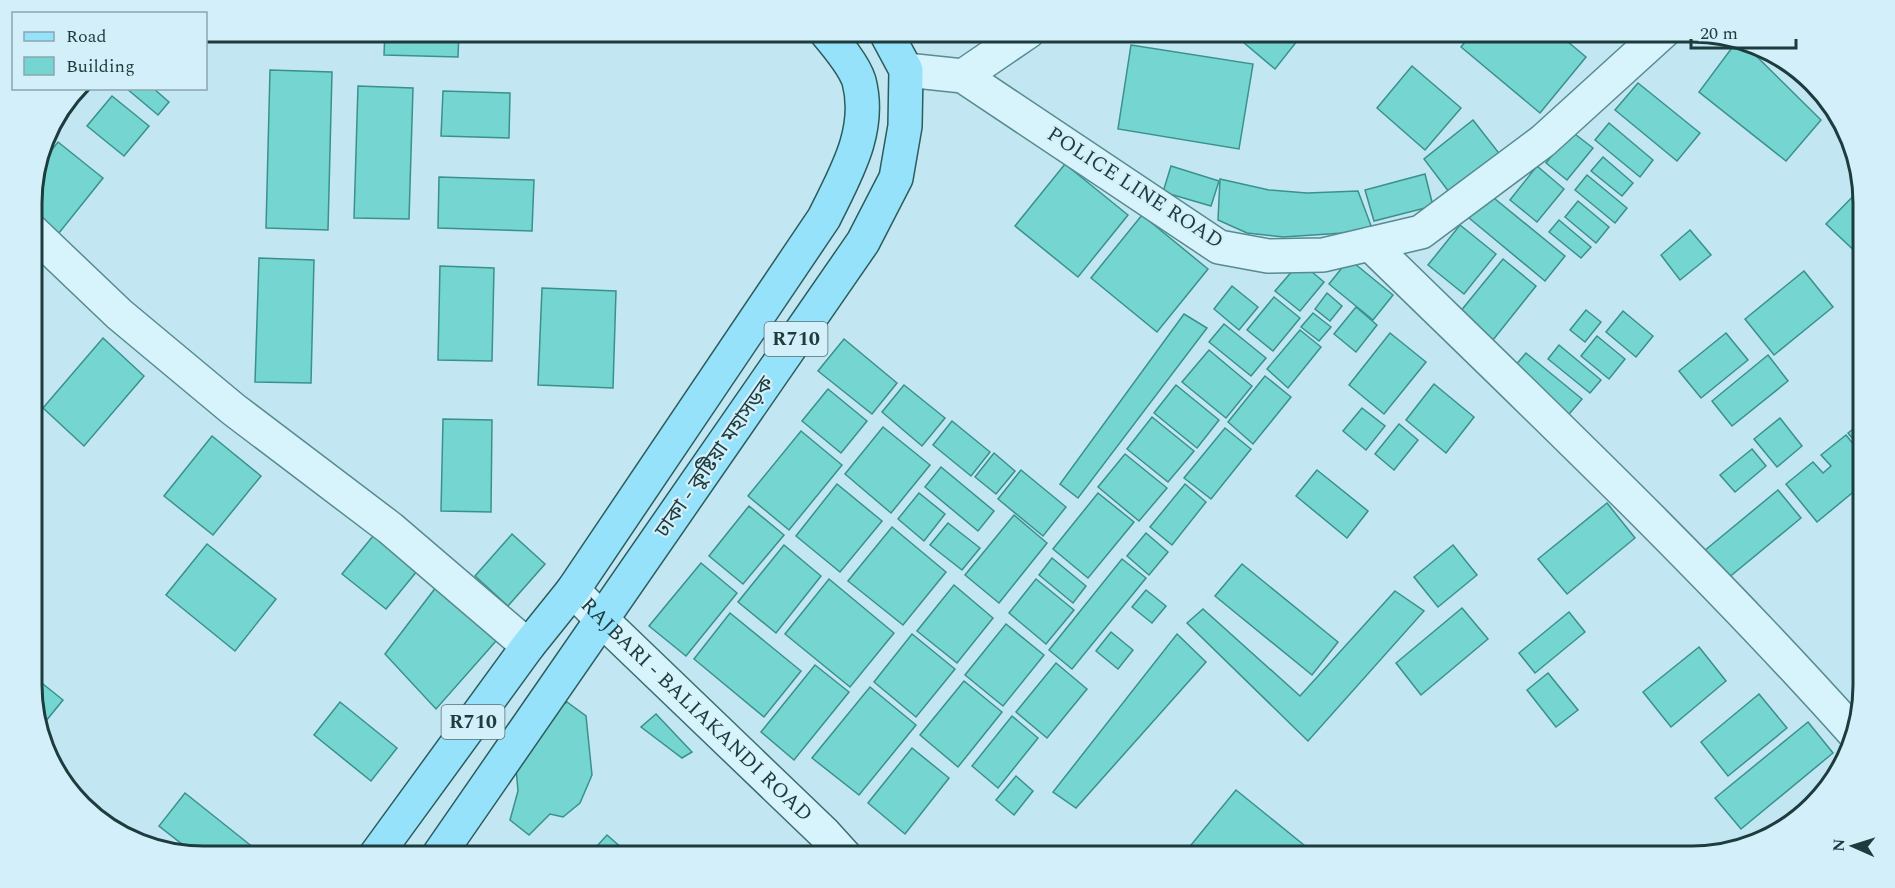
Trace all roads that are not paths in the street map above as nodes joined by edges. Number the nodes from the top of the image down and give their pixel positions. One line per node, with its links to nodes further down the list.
1 (834, 42): 9 (main road, ঢাকা - কুষ্টিয়া মহাসড়ক / R710)
2 (891, 42): 5 (main road, ঢাকা - কুষ্টিয়া মহাসড়ক / R710)
3 (1014, 42): 6 (street)
4 (1653, 42): 8 (street, POLICE LINE ROAD)
5 (906, 70): 6 (street, POLICE LINE ROAD); 10 (main road, ঢাকা - কুষ্টিয়া মহাসড়ক / R710)
6 (963, 76): 8 (street, POLICE LINE ROAD)
7 (42, 240): 11 (street)
8 (1370, 244): 12 (street)
9 (573, 590): 10 (street, RAJBARI - BALIAKANDI ROAD); 11 (main road, R710)
10 (602, 620): 14 (main road, R710); 15 (street, RAJBARI - BALIAKANDI ROAD)
11 (528, 646): 13 (main road, R710)
12 (1848, 726)
13 (382, 846)
14 (445, 846)
15 (836, 846)

